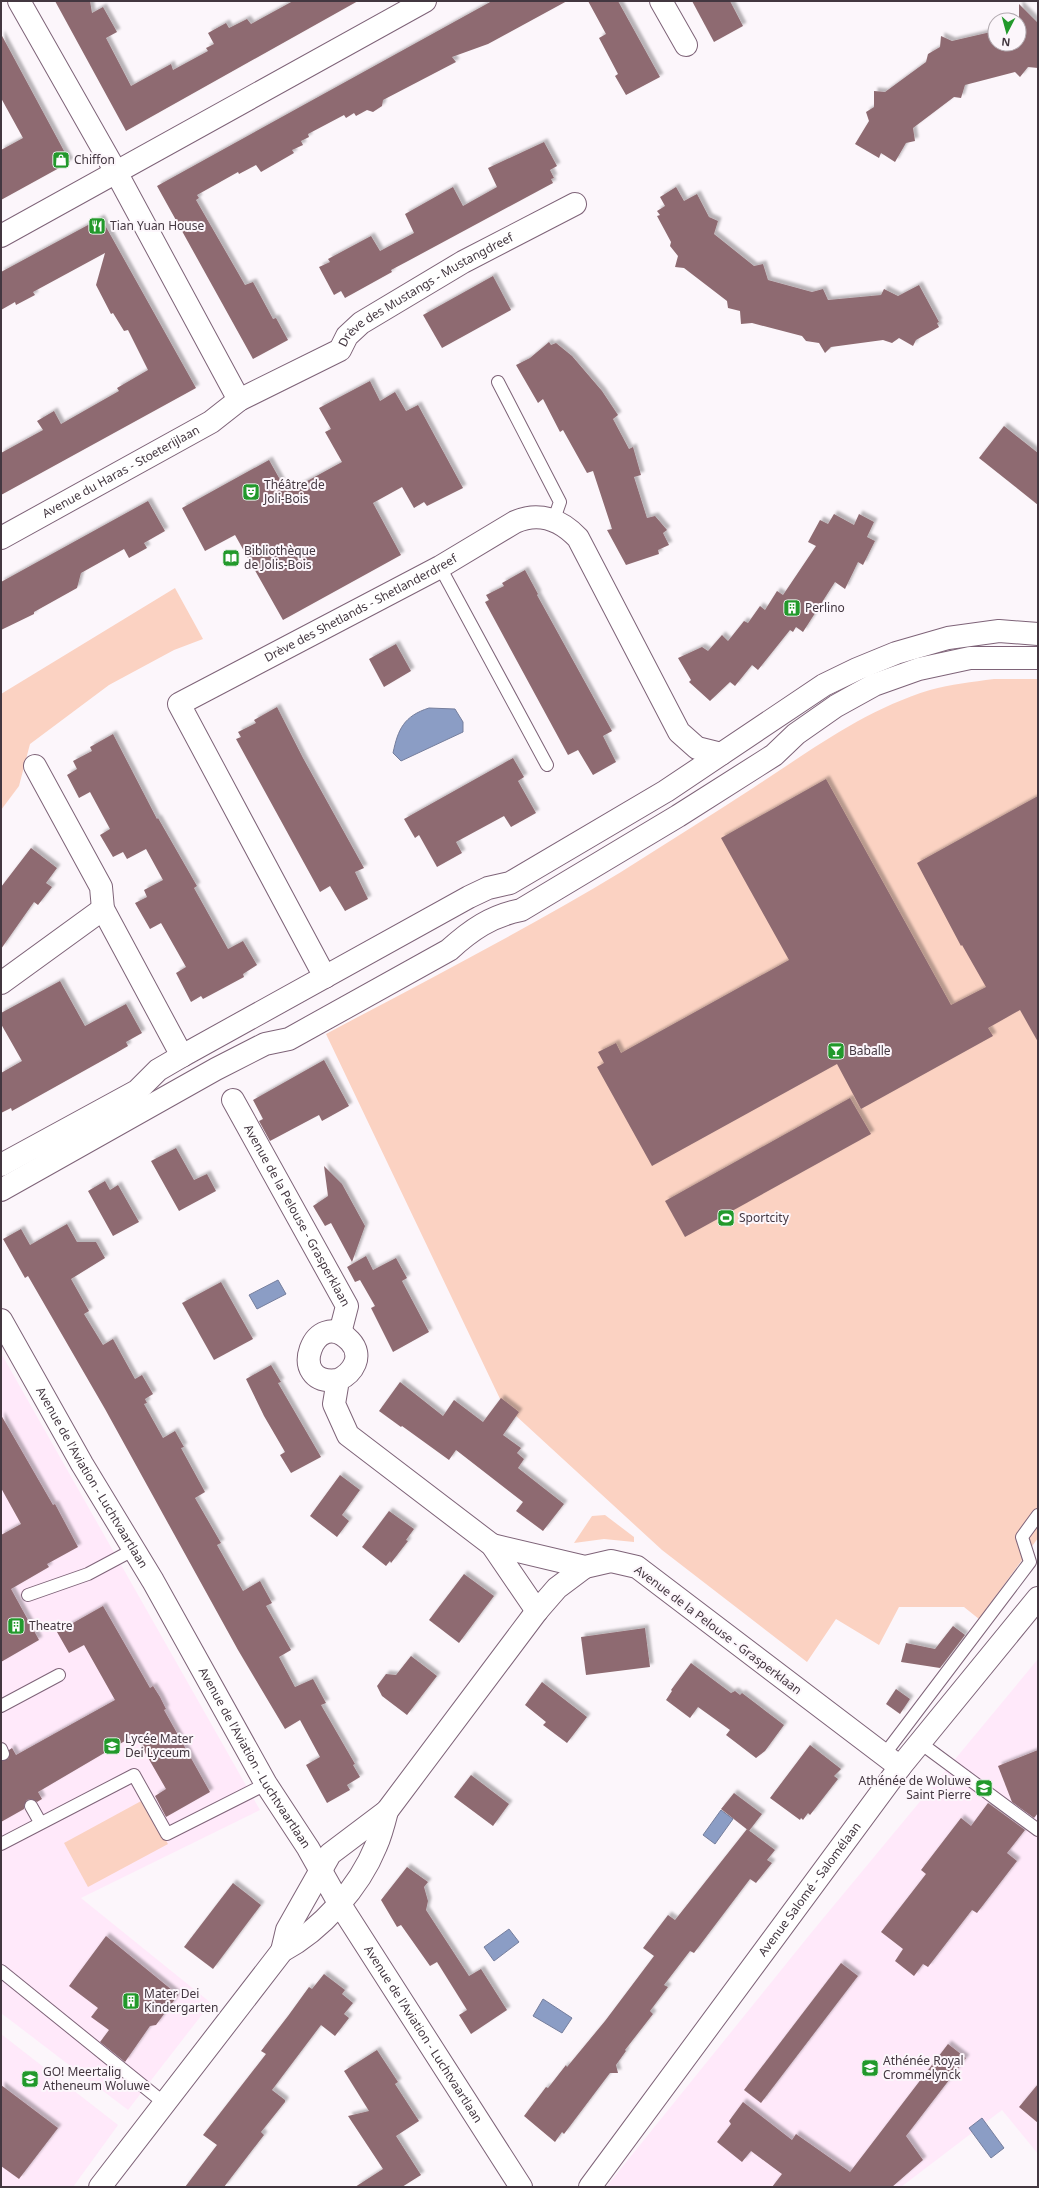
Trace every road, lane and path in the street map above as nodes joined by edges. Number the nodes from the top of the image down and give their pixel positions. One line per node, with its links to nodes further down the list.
1 (19, 1): 5 (street)
2 (425, 1): 5 (street)
3 (661, 1): 4 (street)
4 (686, 45)
5 (116, 172): 7 (street); 9 (street)
6 (575, 204): 9 (street, Drève des Mustangs - Mustangdreef)
7 (1, 236)
8 (498, 382): 10 (lane)
9 (239, 400): 11 (street, Avenue du Haras - Stoeterijlaan)
10 (554, 519): 12 (street, Drève des Shetlands - Shetlanderdreef); 15 (street)
11 (1, 538)
12 (440, 566): 16 (lane); 19 (street, Drève des Shetlands - Shetlanderdreef)
13 (1038, 634): 15 (street)
14 (1038, 658): 24 (street)
15 (721, 754): 19 (street)
16 (547, 765)
17 (35, 766): 18 (street)
18 (103, 909): 20 (street); 21 (street)
19 (325, 977): 21 (street)
20 (1, 983)
21 (182, 1056): 23 (street)
22 (233, 1100): 26 (street, Avenue de la Pelouse - Grasperklaan)
23 (1, 1165)
24 (1, 1190)
25 (1, 1320): 30 (street, Avenue de l'Aviation - Luchtvaartlaan)
26 (340, 1333): 27 (street); 27 (street)
27 (338, 1380): 29 (street, Avenue de la Pelouse - Grasperklaan)
28 (1038, 1515): 38 (lane)
29 (492, 1545): 31 (street, Avenue de la Pelouse - Grasperklaan); 34 (street, Avenue de la Pelouse - Grasperklaan)
30 (133, 1550): 32 (lane); 39 (street, Avenue de l'Aviation - Luchtvaartlaan)
31 (585, 1567): 34 (street); 38 (street, Avenue de la Pelouse - Grasperklaan)
32 (28, 1595)
33 (1038, 1598): 37 (street, Avenue Salomé - Salomélaan)
34 (537, 1611): 41 (street)
35 (59, 1675): 36 (lane)
36 (1, 1706)
37 (919, 1742): 38 (street, Avenue Salomé - Salomélaan); 43 (lane)
38 (892, 1761): 52 (street, Avenue Salomé - Salomélaan)
39 (266, 1784): 42 (lane); 45 (street, Avenue de l'Aviation - Luchtvaartlaan)
40 (31, 1806): 42 (lane)
41 (387, 1811): 45 (street); 46 (street)
42 (40, 1822): 44 (lane)
43 (1038, 1830)
44 (1, 1844)
45 (320, 1870): 46 (street, Avenue de l'Aviation - Luchtvaartlaan); 47 (street)
46 (339, 1903): 47 (street); 51 (street, Avenue de l'Aviation - Luchtvaartlaan)
47 (282, 1951): 49 (street)
48 (1, 1971): 49 (lane)
49 (163, 2102): 50 (street)
50 (100, 2187)
51 (521, 2187)
52 (590, 2187)

